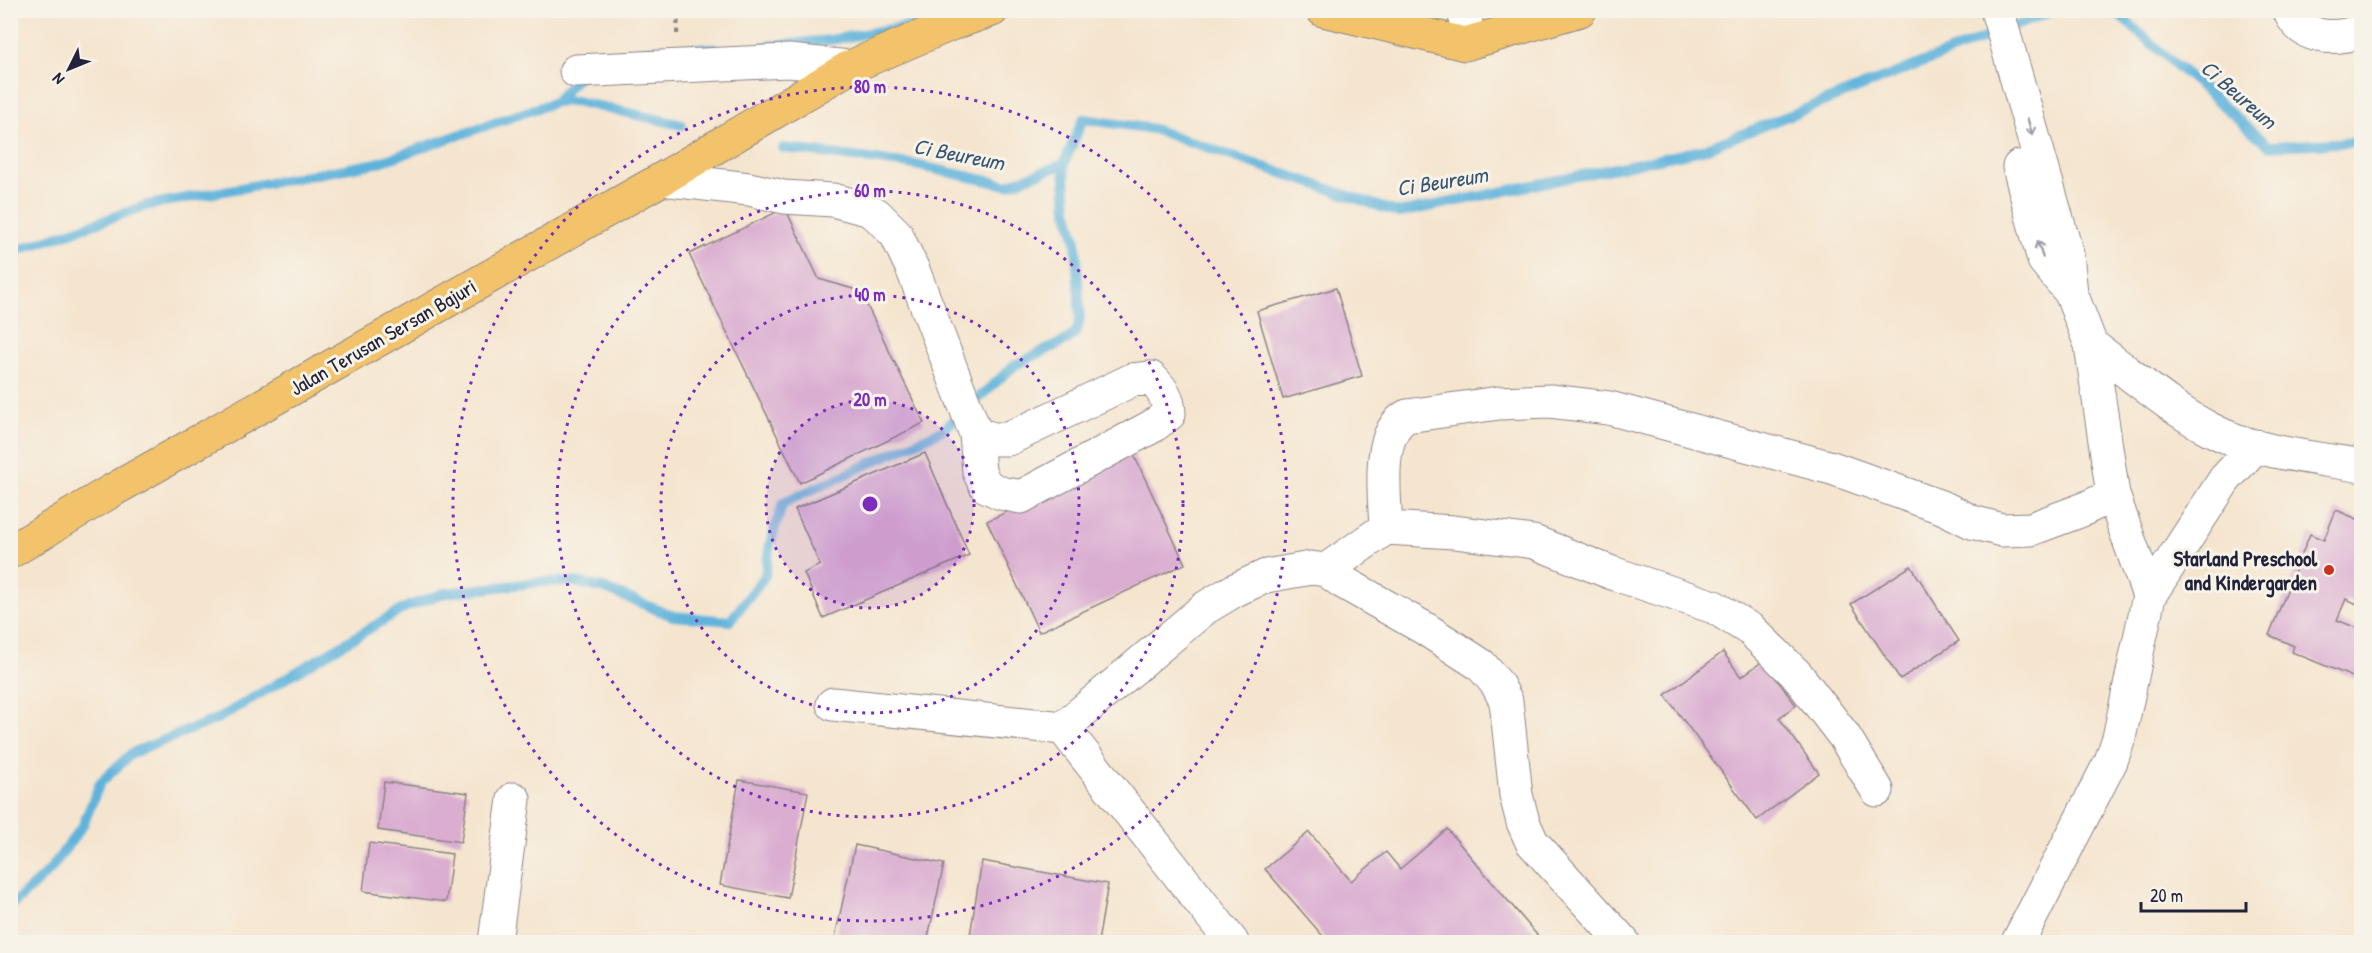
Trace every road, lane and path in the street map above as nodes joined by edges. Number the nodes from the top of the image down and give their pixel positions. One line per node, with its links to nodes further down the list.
1 (992, 10): 9 (main road, Jalan Terusan Sersan Bajuri)
2 (1323, 10): 7 (main road)
3 (1580, 10): 7 (main road)
4 (1977, 10): 12 (street)
5 (1997, 10): 12 (street, one-way to 12)
6 (2289, 10): 8 (street)
7 (1466, 27)
8 (2361, 32)
9 (850, 68): 10 (street); 11 (main road, Jalan Terusan Sersan Bajuri)
10 (576, 71)
11 (662, 179): 14 (street); 19 (main road, Jalan Terusan Sersan Bajuri)
12 (2037, 194): 13 (street)
13 (2091, 345): 15 (street); 17 (street)
14 (976, 434): 14 (street)
15 (2256, 446): 16 (street); 21 (street)
16 (2361, 466)
17 (2113, 495): 18 (street); 21 (street)
18 (1386, 528): 20 (street); 24 (street)
19 (10, 552)
20 (1326, 570): 23 (street); 28 (street)
21 (2149, 596): 29 (street)
22 (833, 704): 23 (street)
23 (1063, 728): 27 (street)
24 (1877, 790)
25 (514, 799): 26 (street)
26 (495, 942)
27 (1232, 942)
28 (1623, 942)
29 (2018, 942)

